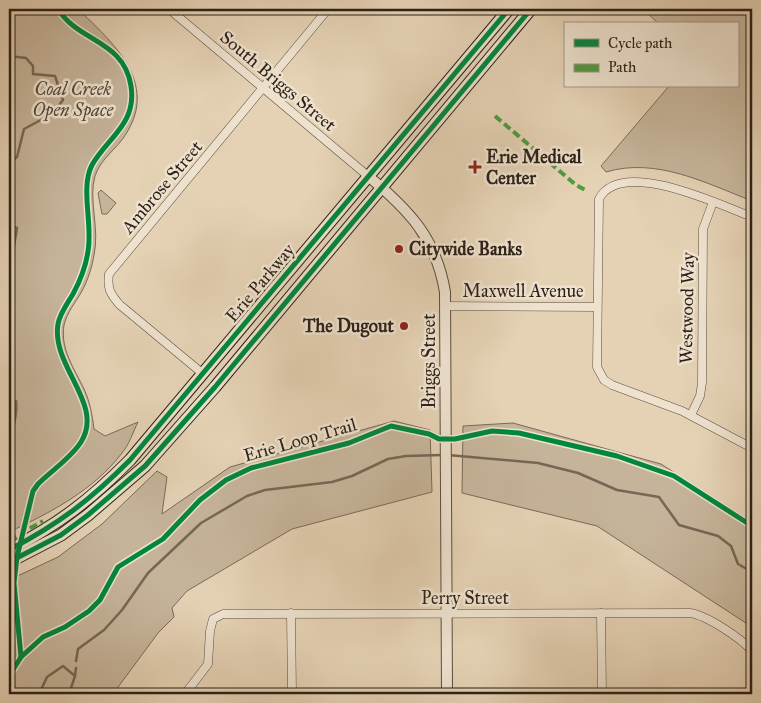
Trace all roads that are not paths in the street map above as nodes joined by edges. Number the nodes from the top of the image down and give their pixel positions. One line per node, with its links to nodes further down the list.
1 (169, 9): 5 (street, South Briggs Street)
2 (328, 9): 5 (street, Ambrose Street)
3 (509, 9): 6 (main road, Erie Parkway)
4 (531, 9): 7 (main road, Erie Parkway)
5 (263, 89): 6 (street, South Briggs Street); 12 (street, Ambrose Street)
6 (368, 176): 7 (street, Briggs Street); 12 (main road, Erie Parkway)
7 (381, 187): 10 (street, Briggs Street); 16 (main road, Erie Parkway)
8 (713, 202): 9 (street, Maxwell Avenue); 11 (street, Maxwell Avenue); 13 (street, Westwood Way)
9 (752, 217)
10 (446, 306): 11 (street, Maxwell Avenue); 18 (street, Briggs Street)
11 (597, 307): 13 (street)
12 (202, 373): 15 (main road, Erie Parkway)
13 (691, 415): 14 (street)
14 (752, 448)
15 (9, 550)
16 (9, 562)
17 (292, 613): 18 (street, Perry Street); 21 (street, Perry Street); 22 (street)
18 (446, 613): 19 (street, Perry Street); 23 (street, Briggs Street)
19 (601, 613): 20 (street, Perry Street); 24 (street)
20 (752, 650)
21 (185, 694)
22 (292, 694)
23 (447, 694)
24 (602, 694)

